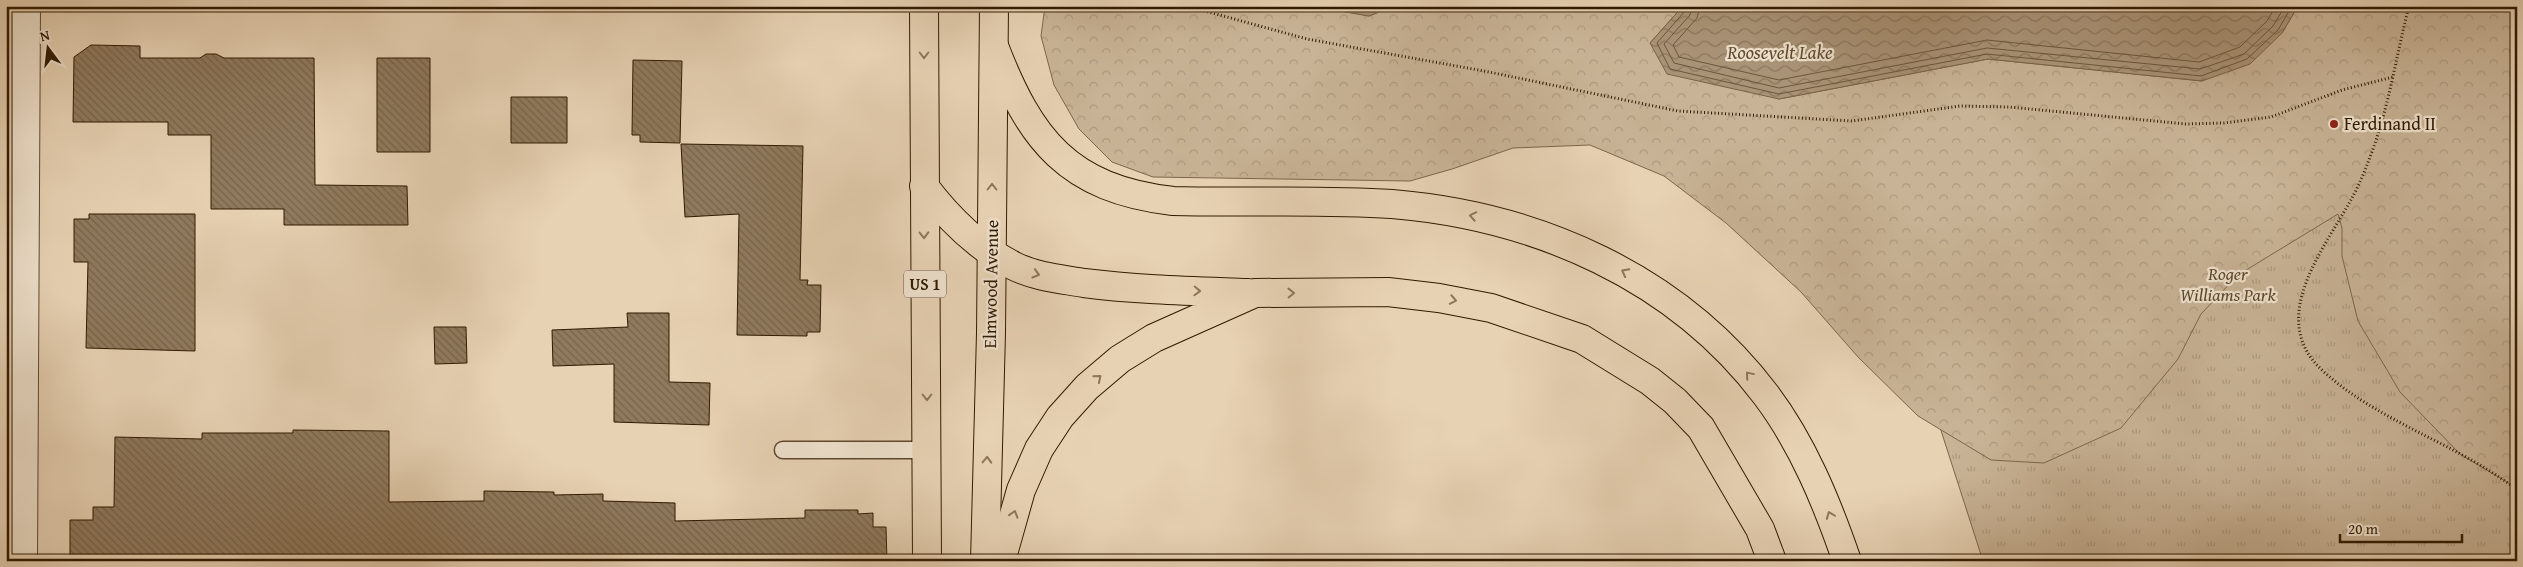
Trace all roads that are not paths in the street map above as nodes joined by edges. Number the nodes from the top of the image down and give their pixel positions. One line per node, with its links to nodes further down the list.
1 (26, 6): 10 (street)
2 (924, 6): 5 (main road, US 1, one-way to 5)
3 (994, 6): 4 (main road, Elmwood Avenue)
4 (994, 46): 6 (main road, Elmwood Avenue, one-way to 4); 15 (main road, one-way to 4)
5 (924, 186): 6 (main road); 9 (main road, US 1, one-way to 9)
6 (992, 254): 7 (main road, one-way to 7); 12 (main road, Elmwood Avenue, one-way to 6)
7 (1255, 293): 13 (main road, one-way to 7); 14 (main road, one-way to 14)
8 (783, 450): 9 (lane)
9 (927, 450): 11 (main road, US 1)
10 (24, 561)
11 (927, 561)
12 (985, 561)
13 (1002, 561)
14 (1772, 561)
15 (1847, 561)

